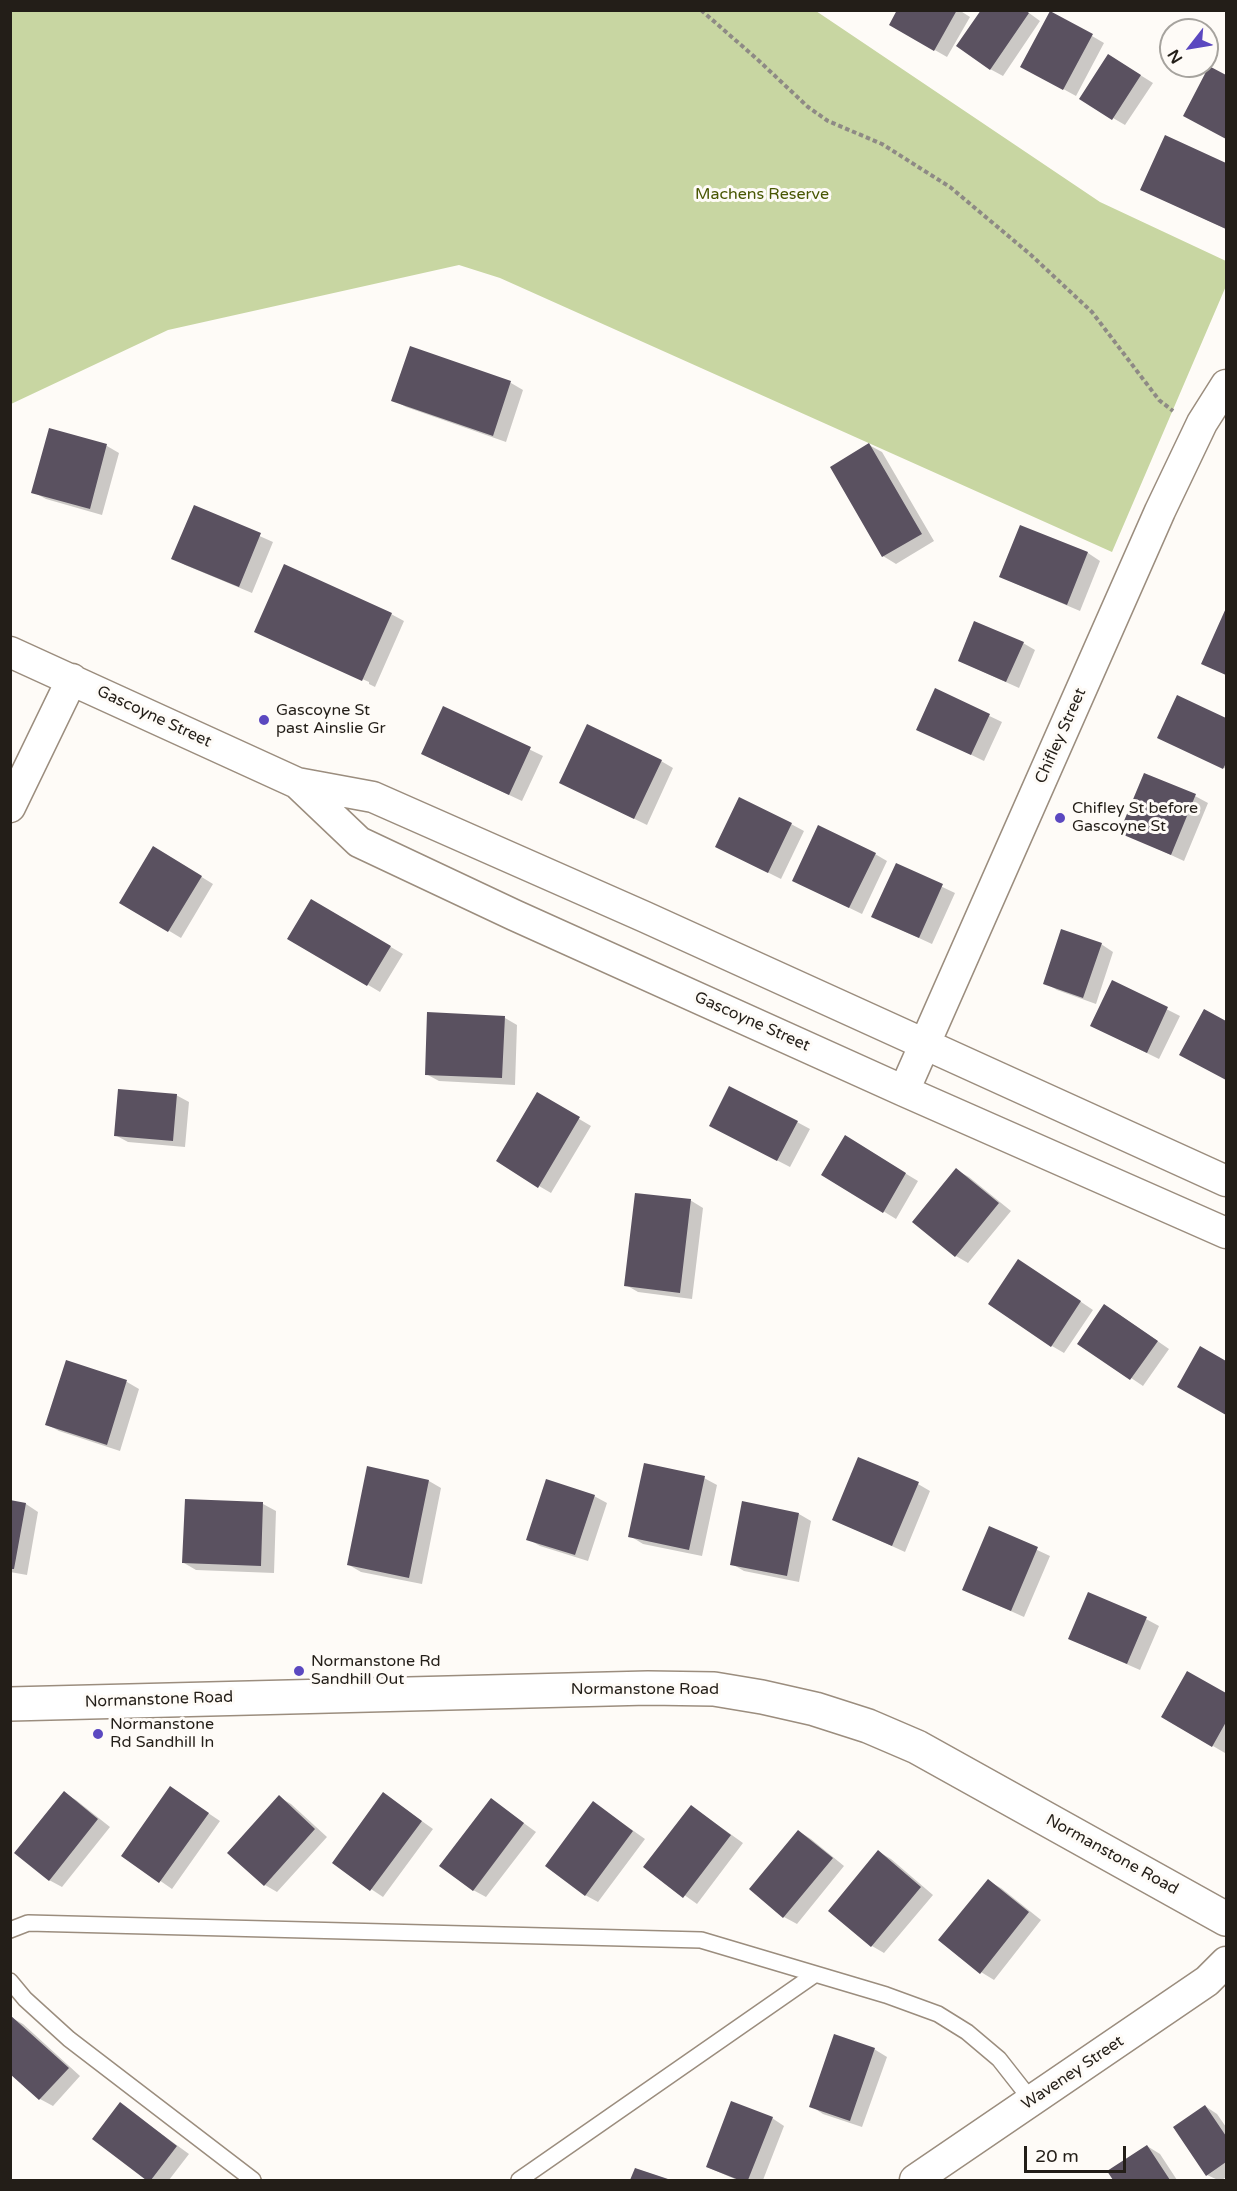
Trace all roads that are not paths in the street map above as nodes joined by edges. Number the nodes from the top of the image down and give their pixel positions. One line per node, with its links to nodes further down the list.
1 (1227, 385): 6 (street, Chifley Street)
2 (10, 652): 3 (street, Gascoyne Street)
3 (72, 679): 4 (street, Gascoyne Street); 5 (street)
4 (297, 783): 6 (street, Gascoyne Street); 7 (street, Gascoyne Street)
5 (10, 807)
6 (924, 1046): 7 (street, Chifley Street); 8 (street, Gascoyne Street)
7 (904, 1091): 9 (street, Gascoyne Street)
8 (1227, 1181)
9 (1227, 1233)
10 (10, 1704): 11 (street, Normanstone Road)
11 (1227, 1918)
12 (10, 1930): 14 (lane)
13 (1227, 1962): 16 (street, Waveney Street)
14 (814, 1975): 16 (lane); 18 (lane)
15 (10, 1981): 17 (lane)
16 (1032, 2101): 19 (street, Waveney Street)
17 (253, 2181)
18 (519, 2181)
19 (915, 2181)

